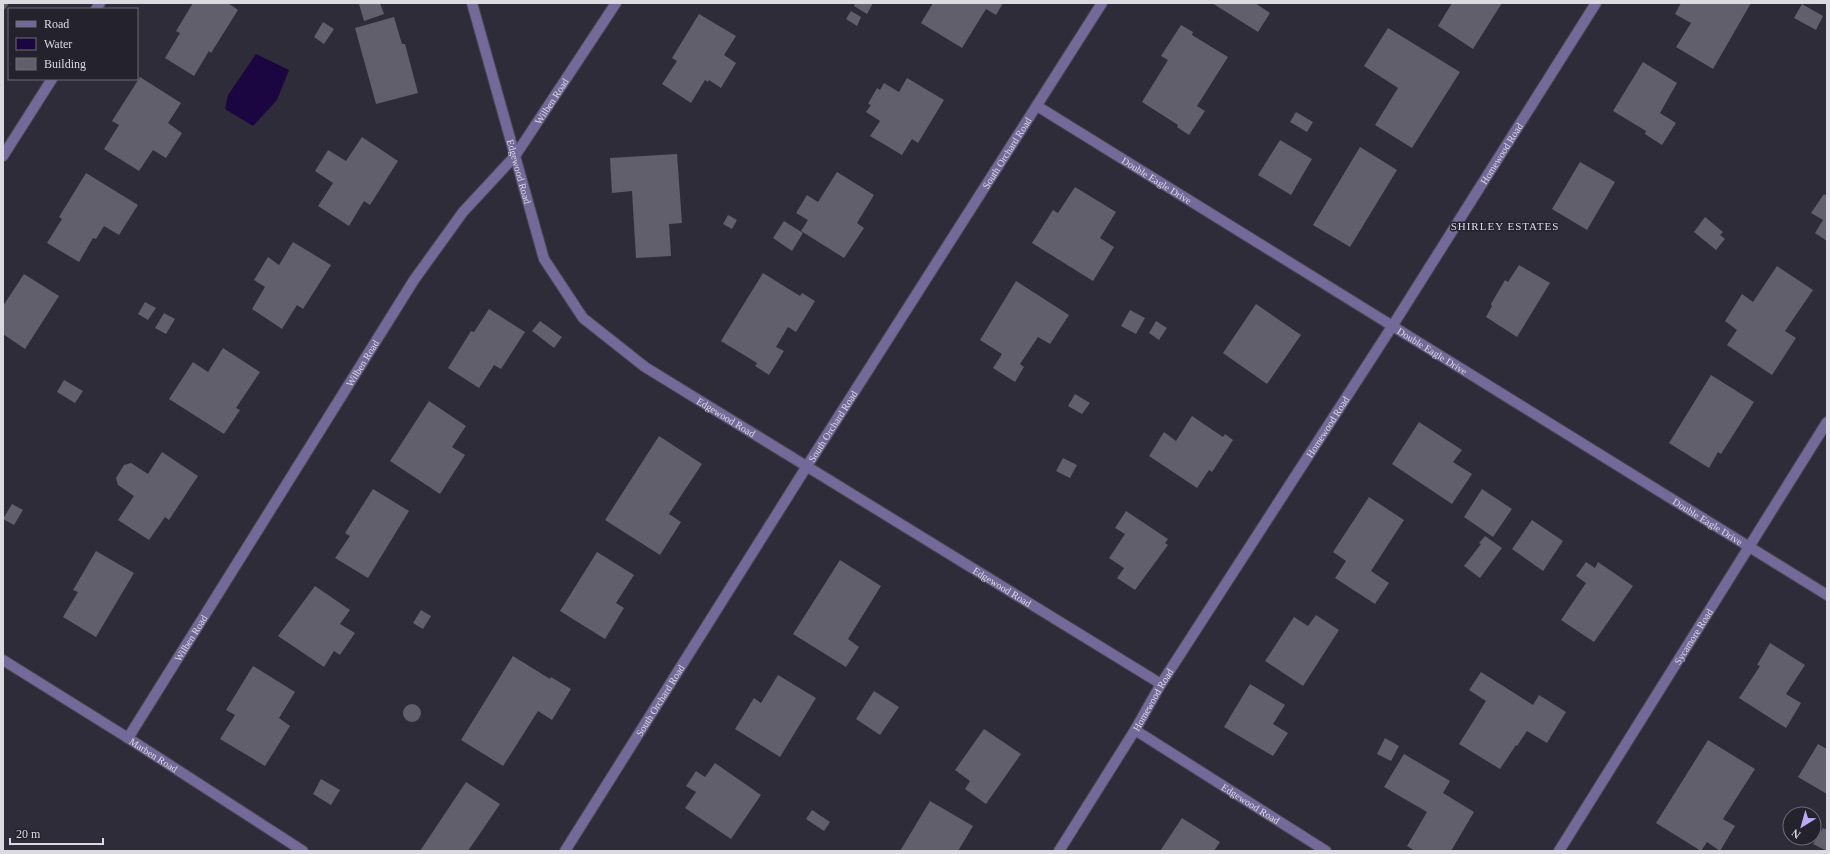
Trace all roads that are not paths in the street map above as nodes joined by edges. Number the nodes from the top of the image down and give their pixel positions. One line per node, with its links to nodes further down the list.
1 (472, 3): 8 (street, Edgewood Road)
2 (616, 3): 8 (street, Wilben Road)
3 (1102, 3): 6 (street, South Orchard Road)
4 (1596, 3): 9 (street, Homewood Road)
5 (51, 80): 7 (street)
6 (1037, 106): 9 (street, Double Eagle Drive); 11 (street, South Orchard Road)
7 (3, 156)
8 (515, 156): 11 (street, Edgewood Road); 17 (street, Wilben Road)
9 (1393, 325): 12 (street, Double Eagle Drive); 15 (street, Homewood Road)
10 (1827, 422): 12 (street, Sycamore Road)
11 (807, 466): 15 (street, Edgewood Road); 19 (street, South Orchard Road)
12 (1749, 548): 13 (street, Double Eagle Drive); 22 (street, Sycamore Road)
13 (1827, 595)
14 (3, 660): 17 (street, Marben Road)
15 (1161, 684): 16 (street, Homewood Road)
16 (1135, 730): 20 (street, Homewood Road); 21 (street, Edgewood Road)
17 (128, 738): 18 (street, Marben Road)
18 (303, 851)
19 (565, 851)
20 (1059, 851)
21 (1326, 851)
22 (1559, 851)

